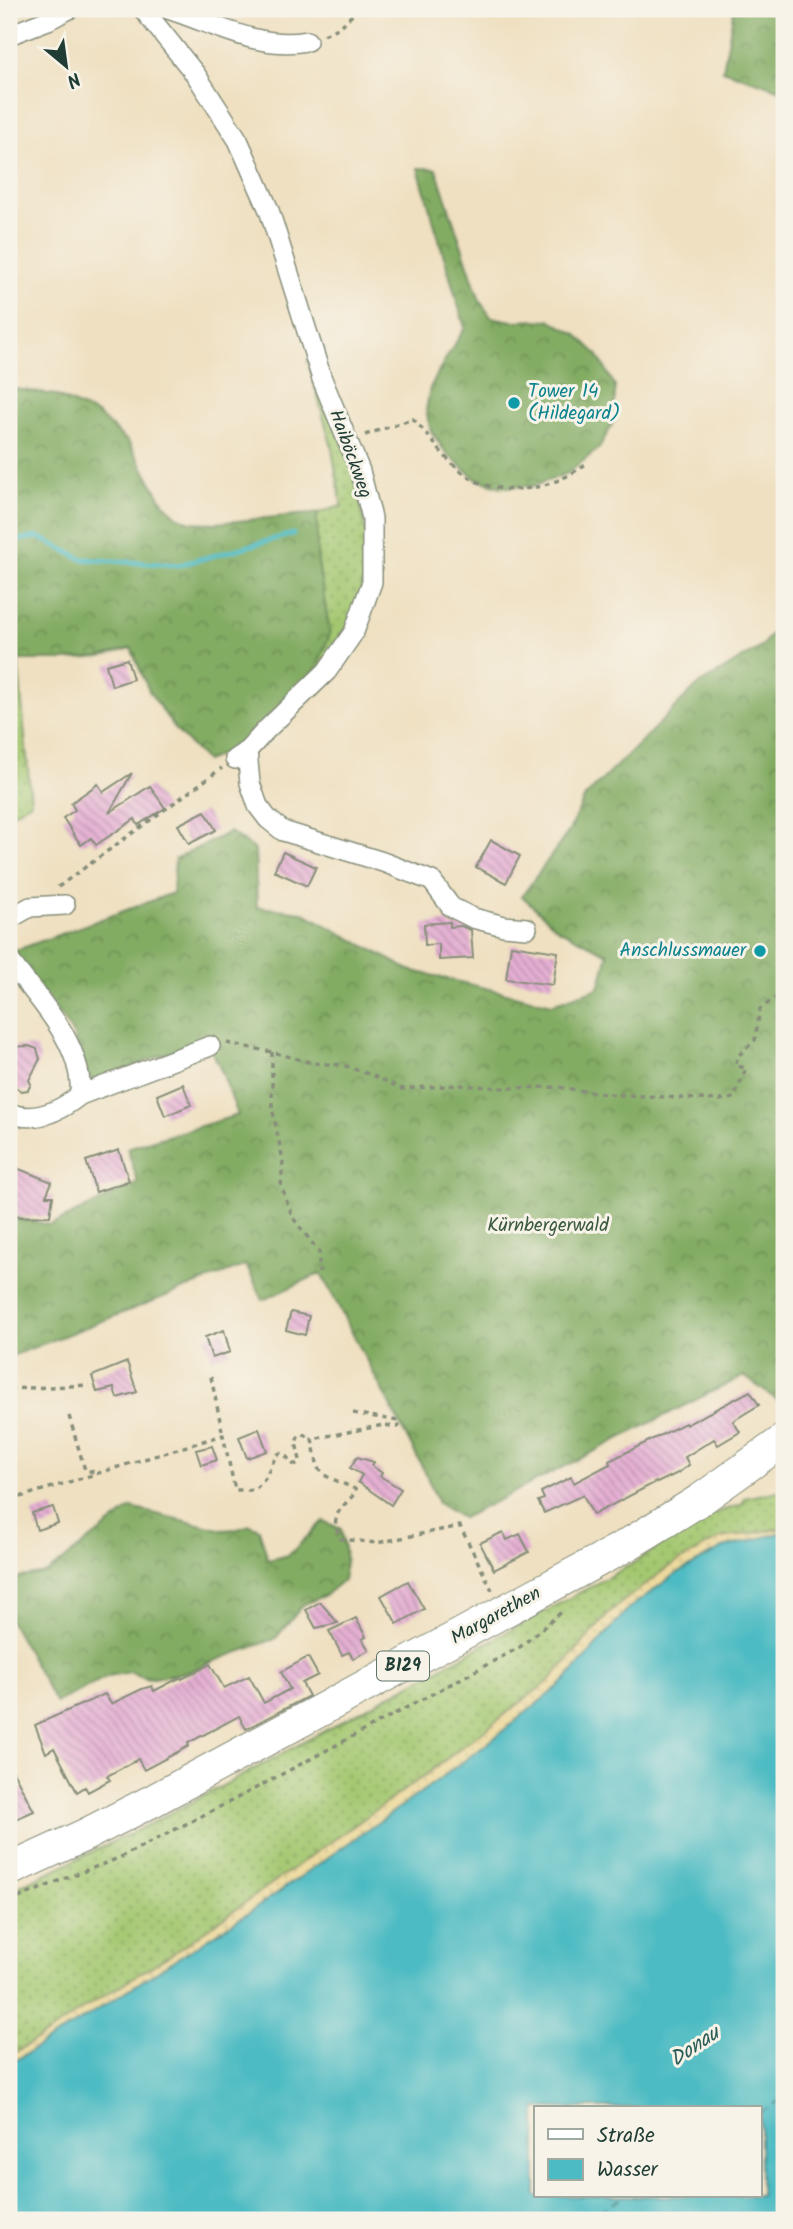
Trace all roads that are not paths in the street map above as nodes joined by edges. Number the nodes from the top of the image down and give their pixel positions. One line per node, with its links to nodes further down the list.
1 (69, 9): 4 (street)
2 (143, 9): 8 (street, Haiböckweg)
3 (168, 9): 5 (street)
4 (9, 35)
5 (307, 41)
6 (65, 905): 7 (street)
7 (9, 919)
8 (527, 928)
9 (9, 960): 11 (street)
10 (210, 1046): 11 (street)
11 (80, 1095): 12 (street)
12 (9, 1113)
13 (784, 1440): 14 (main road, Margarethen / B129)
14 (9, 1870)

